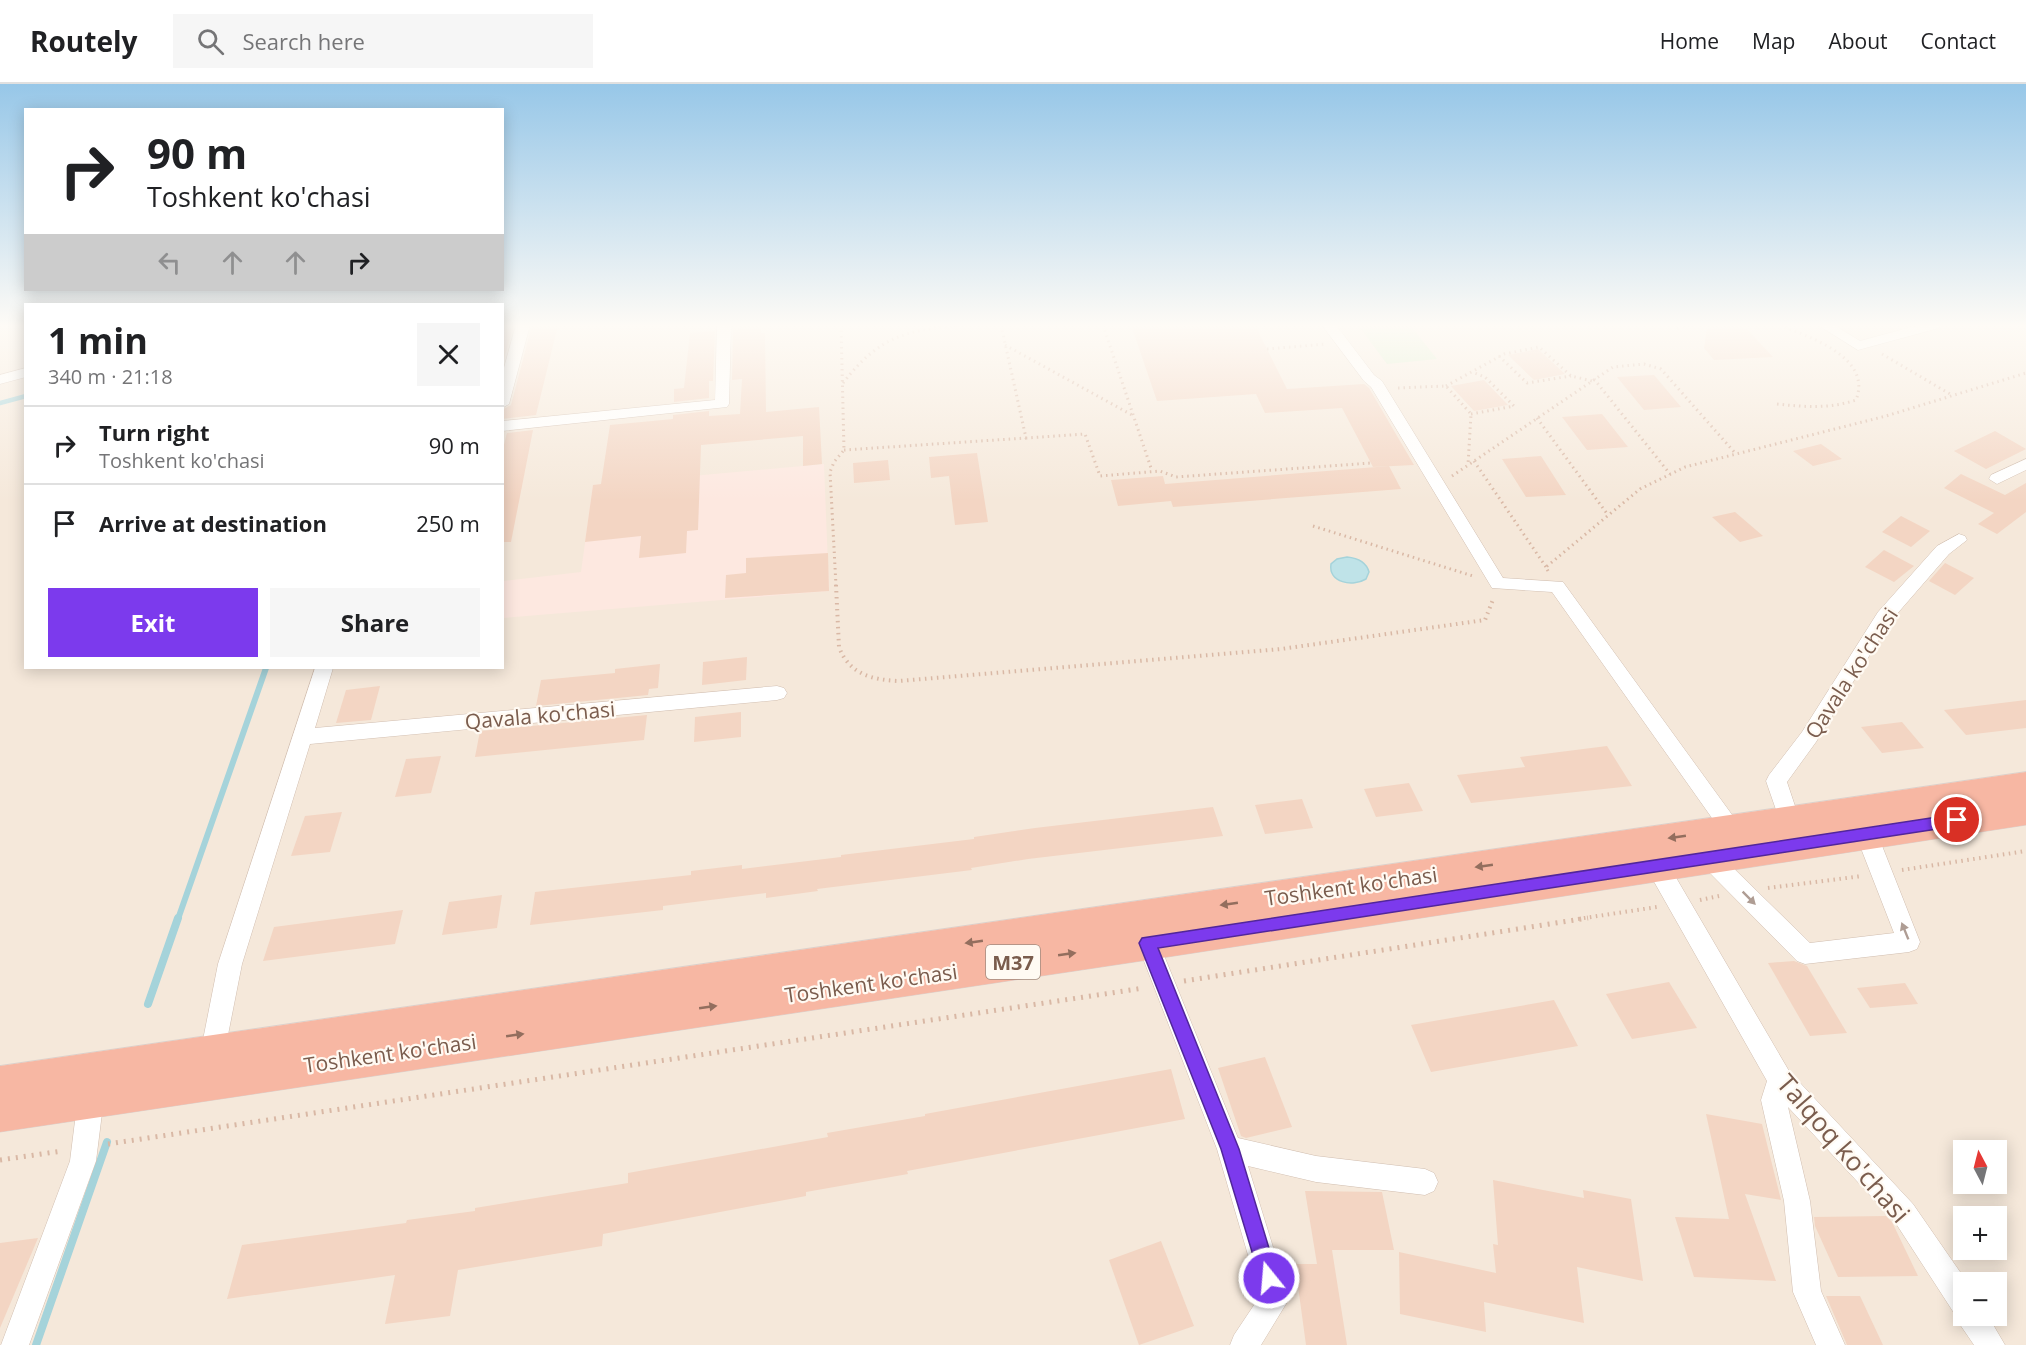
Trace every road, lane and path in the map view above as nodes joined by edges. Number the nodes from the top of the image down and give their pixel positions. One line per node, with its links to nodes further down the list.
1 (723, 384): 22 (street)
2 (843, 384): 24 (path)
3 (1013, 384): 23 (path)
4 (1075, 384): 20 (path)
5 (1123, 384): 20 (path)
6 (1374, 384): 16 (street)
7 (1450, 384): 15 (path)
8 (1492, 384): 19 (path)
9 (1587, 384): 21 (path)
10 (1596, 384): 31 (path)
11 (1674, 384): 25 (path)
12 (1861, 384): 18 (path)
13 (1932, 384): 17 (path)
14 (1989, 384): 17 (path)
15 (1446, 386): 16 (path); 19 (path)
16 (1381, 390): 33 (street)
17 (1951, 395): 25 (path)
18 (1777, 404)
19 (1471, 414): 29 (path)
20 (1134, 416): 30 (path)
21 (1537, 418): 26 (path); 34 (path)
22 (504, 426)
23 (1026, 438): 24 (path); 30 (path)
24 (844, 450): 38 (path)
25 (1736, 454): 31 (path)
26 (1474, 461): 29 (path); 37 (path)
27 (1371, 463): 30 (path)
28 (2026, 464): 32 (street)
29 (1468, 466): 33 (path)
30 (1152, 471)
31 (1670, 474): 34 (path)
32 (1997, 479)
33 (1439, 485): 38 (street)
34 (1608, 515): 37 (path)
35 (1313, 526): 38 (path)
36 (1959, 540): 45 (street, Qavala ko'chasi)
37 (1546, 567): 39 (path)
38 (1498, 584): 39 (street)
39 (1557, 586): 47 (street)
40 (324, 669): 42 (street)
41 (777, 693): 42 (street, Qavala ko'chasi)
42 (302, 737): 55 (street)
43 (2026, 786): 45 (highway, Toshkent ko'chasi / M37)
44 (2026, 810): 46 (highway, Toshkent ko'chasi / M37)
45 (1789, 821): 47 (highway, Toshkent ko'chasi / M37)
46 (1866, 833): 47 (highway, Toshkent ko'chasi / M37); 50 (street)
47 (1719, 843): 49 (highway, Toshkent ko'chasi / M37); 51 (street); 55 (highway, Toshkent ko'chasi / M37, one-way to 55)
48 (2026, 851): 50 (path)
49 (1656, 864): 52 (street, Talqoq ko'chasi); 53 (highway, Toshkent ko'chasi / M37)
50 (1881, 873): 51 (path); 51 (street, one-way to 50)
51 (1743, 892): 52 (path)
52 (1678, 903): 54 (path); 56 (street, Talqoq ko'chasi)
53 (1148, 943): 54 (street); 58 (highway, Toshkent ko'chasi / M37, one-way to 53)
54 (1164, 985): 60 (path); 61 (street)
55 (212, 1055): 57 (highway, Toshkent ko'chasi / M37)
56 (1780, 1080): 64 (street, Talqoq ko'chasi); 68 (street)
57 (0, 1086)
58 (91, 1097): 59 (highway, Toshkent ko'chasi / M37); 60 (street)
59 (0, 1111)
60 (85, 1147): 62 (path); 66 (street)
61 (1230, 1149): 63 (street); 67 (street)
62 (0, 1160)
63 (1425, 1182)
64 (1953, 1286)
65 (1978, 1326): 69 (street)
66 (15, 1345)
67 (1244, 1345)
68 (1831, 1345)
69 (1991, 1345)

